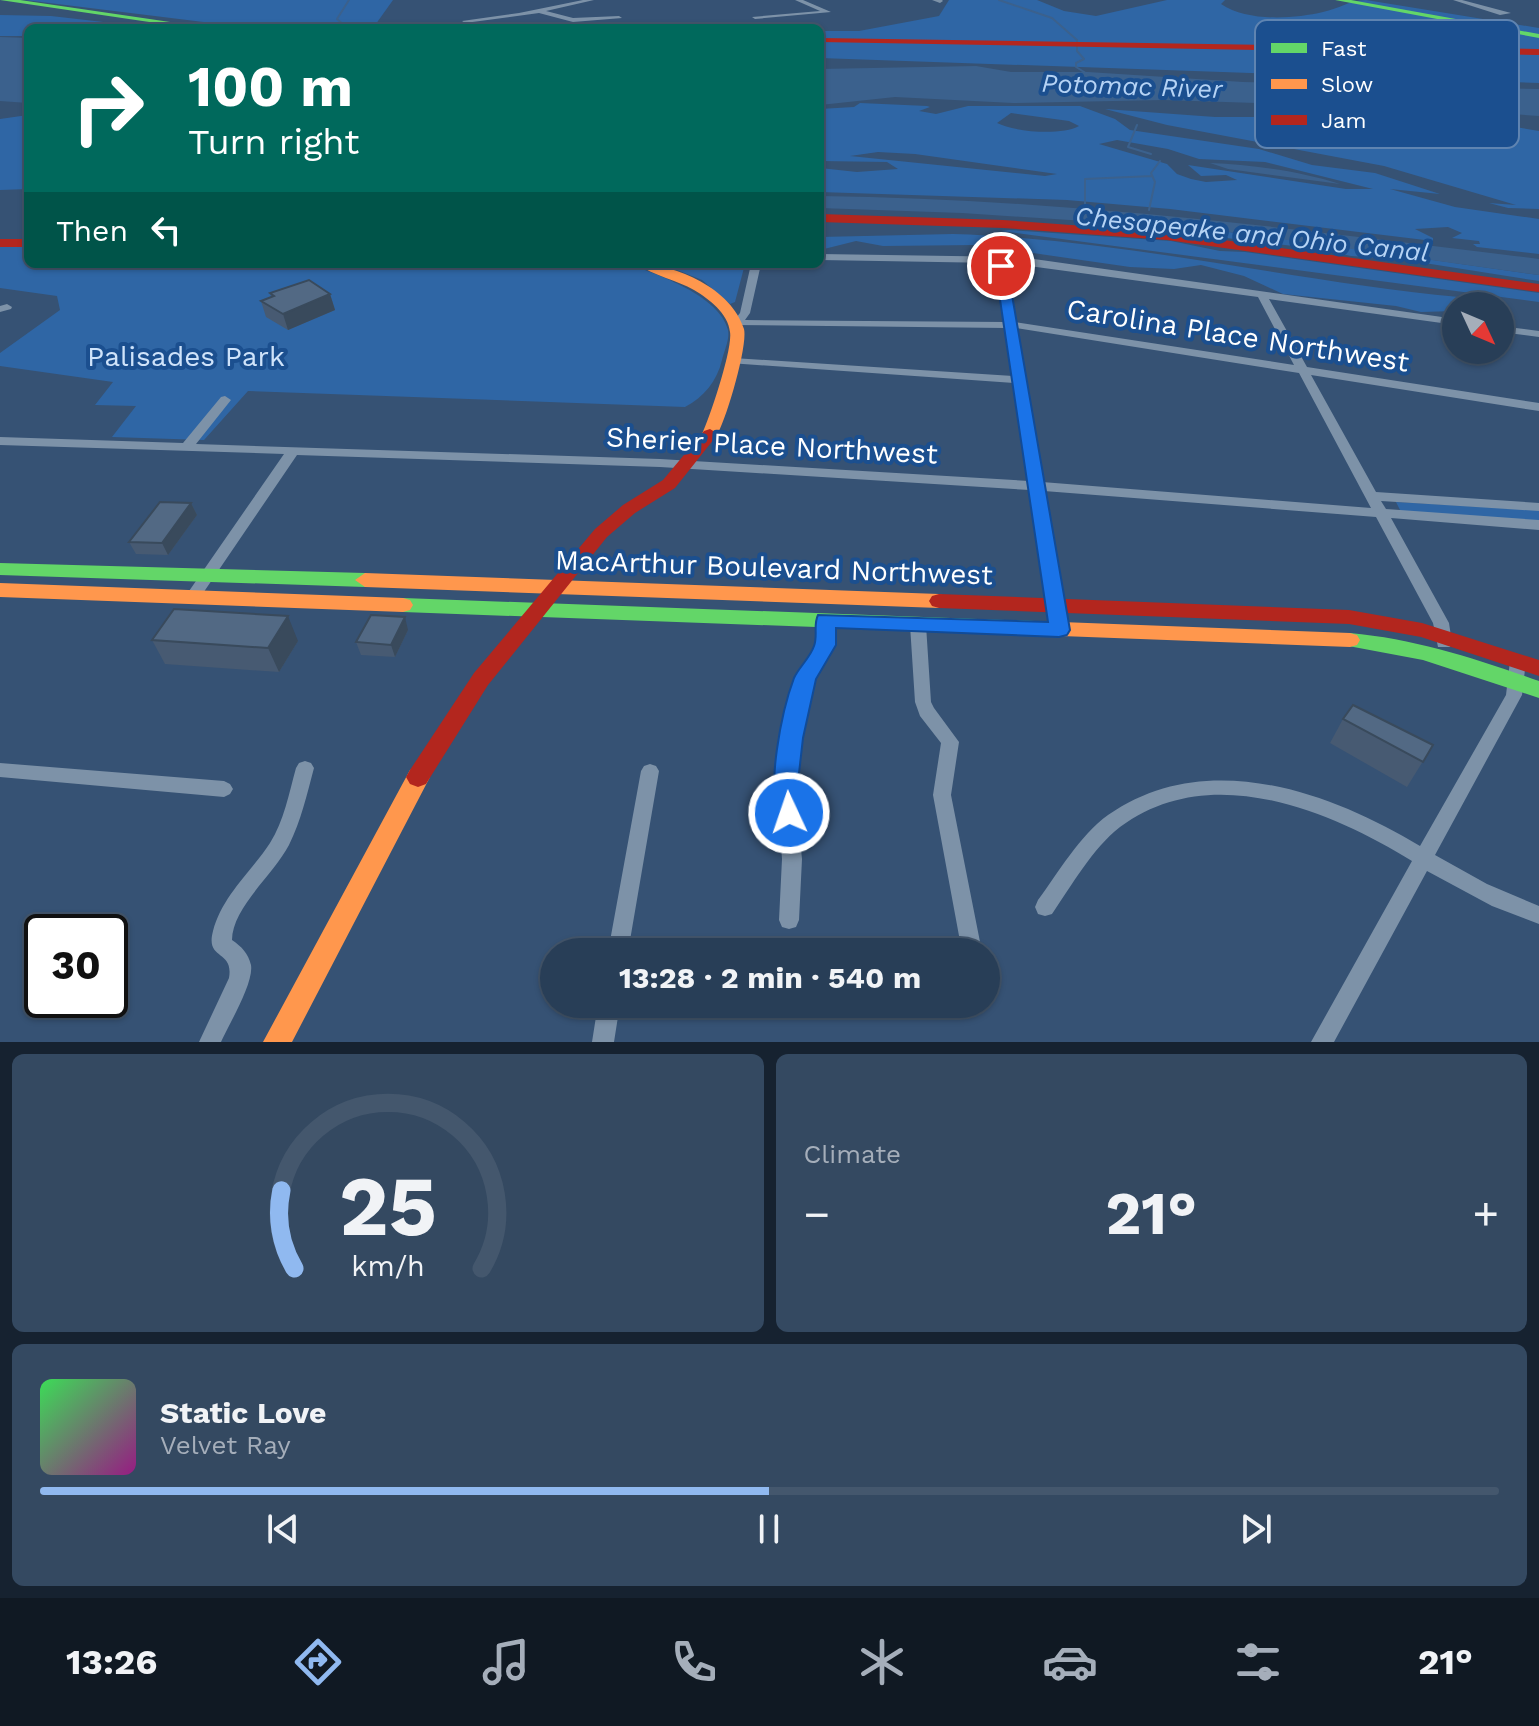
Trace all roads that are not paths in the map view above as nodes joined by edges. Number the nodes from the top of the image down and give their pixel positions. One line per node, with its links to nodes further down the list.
1 (4, 0): 16 (main road)
2 (591, 0): 8 (street)
3 (798, 0): 11 (street)
4 (1339, 0): 13 (main road)
5 (1456, 0): 7 (street)
6 (0, 5): 10 (main road)
7 (1490, 9)
8 (538, 11): 12 (street); 14 (street)
9 (26, 13): 10 (main road)
10 (63, 14): 15 (main road)
11 (755, 17)
12 (619, 18)
13 (1450, 20)
14 (465, 21)
15 (143, 24)
16 (178, 24)
17 (1519, 32): 18 (main road)
18 (1539, 36)
19 (824, 39): 20 (main road)
20 (1255, 47)
21 (824, 218): 28 (main road)
22 (0, 243): 23 (main road)
23 (24, 243)
24 (824, 257): 25 (street)
25 (1000, 259): 29 (street); 32 (street)
26 (654, 268): 31 (main road)
27 (755, 268): 31 (street)
28 (1539, 288)
29 (1262, 295): 30 (street); 36 (street)
30 (1442, 320)
31 (737, 323): 32 (street, Carolina Place Northwest); 35 (main road)
32 (1010, 324): 36 (street, Carolina Place Northwest); 37 (street)
33 (1514, 331): 34 (street)
34 (1539, 334)
35 (733, 361): 37 (street); 43 (main road)
36 (1303, 370): 39 (street, Carolina Place Northwest); 45 (street)
37 (1019, 380): 44 (street)
38 (225, 400): 41 (street)
39 (1539, 407)
40 (0, 441): 41 (street, Sherier Place Northwest)
41 (186, 448): 42 (street, Sherier Place Northwest)
42 (292, 452): 43 (street, Sherier Place Northwest); 50 (street)
43 (689, 465): 44 (street, Sherier Place Northwest); 51 (main road)
44 (1035, 486): 47 (street, Sherier Place Northwest); 54 (street)
45 (1371, 496): 46 (street); 47 (street)
46 (1539, 507)
47 (1382, 515): 48 (street, Sherier Place Northwest); 59 (street)
48 (1539, 525)
49 (0, 569): 50 (main road, MacArthur Boulevard Northwest)
50 (206, 577): 51 (main road, MacArthur Boulevard Northwest); 53 (street)
51 (556, 586): 54 (main road, MacArthur Boulevard Northwest); 55 (main road)
52 (0, 590): 53 (main road, MacArthur Boulevard Northwest)
53 (192, 598): 55 (main road, MacArthur Boulevard Northwest)
54 (1056, 607): 58 (street); 59 (main road, MacArthur Boulevard Northwest)
55 (536, 610): 56 (main road, MacArthur Boulevard Northwest); 77 (main road)
56 (826, 621): 57 (main road, MacArthur Boulevard Northwest); 72 (street)
57 (918, 625): 58 (main road, MacArthur Boulevard Northwest); 74 (street, MacArthur Boulevard Northwest)
58 (1059, 630): 60 (main road, MacArthur Boulevard Northwest)
59 (1444, 635): 60 (street); 61 (main road, MacArthur Boulevard Northwest)
60 (1443, 655): 63 (main road, MacArthur Boulevard Northwest)
61 (1518, 661): 62 (main road, MacArthur Boulevard Northwest); 63 (street)
62 (1539, 668)
63 (1516, 682): 64 (main road, MacArthur Boulevard Northwest); 69 (street)
64 (1539, 690)
65 (305, 768): 76 (street)
66 (0, 770): 68 (street)
67 (650, 771): 73 (street)
68 (224, 789)
69 (1424, 858): 70 (street); 71 (street); 79 (street)
70 (1045, 907)
71 (1539, 915)
72 (789, 920)
73 (620, 938)
74 (969, 938)
75 (607, 1018): 78 (street)
76 (210, 1042)
77 (277, 1042)
78 (603, 1042)
79 (1322, 1042)

